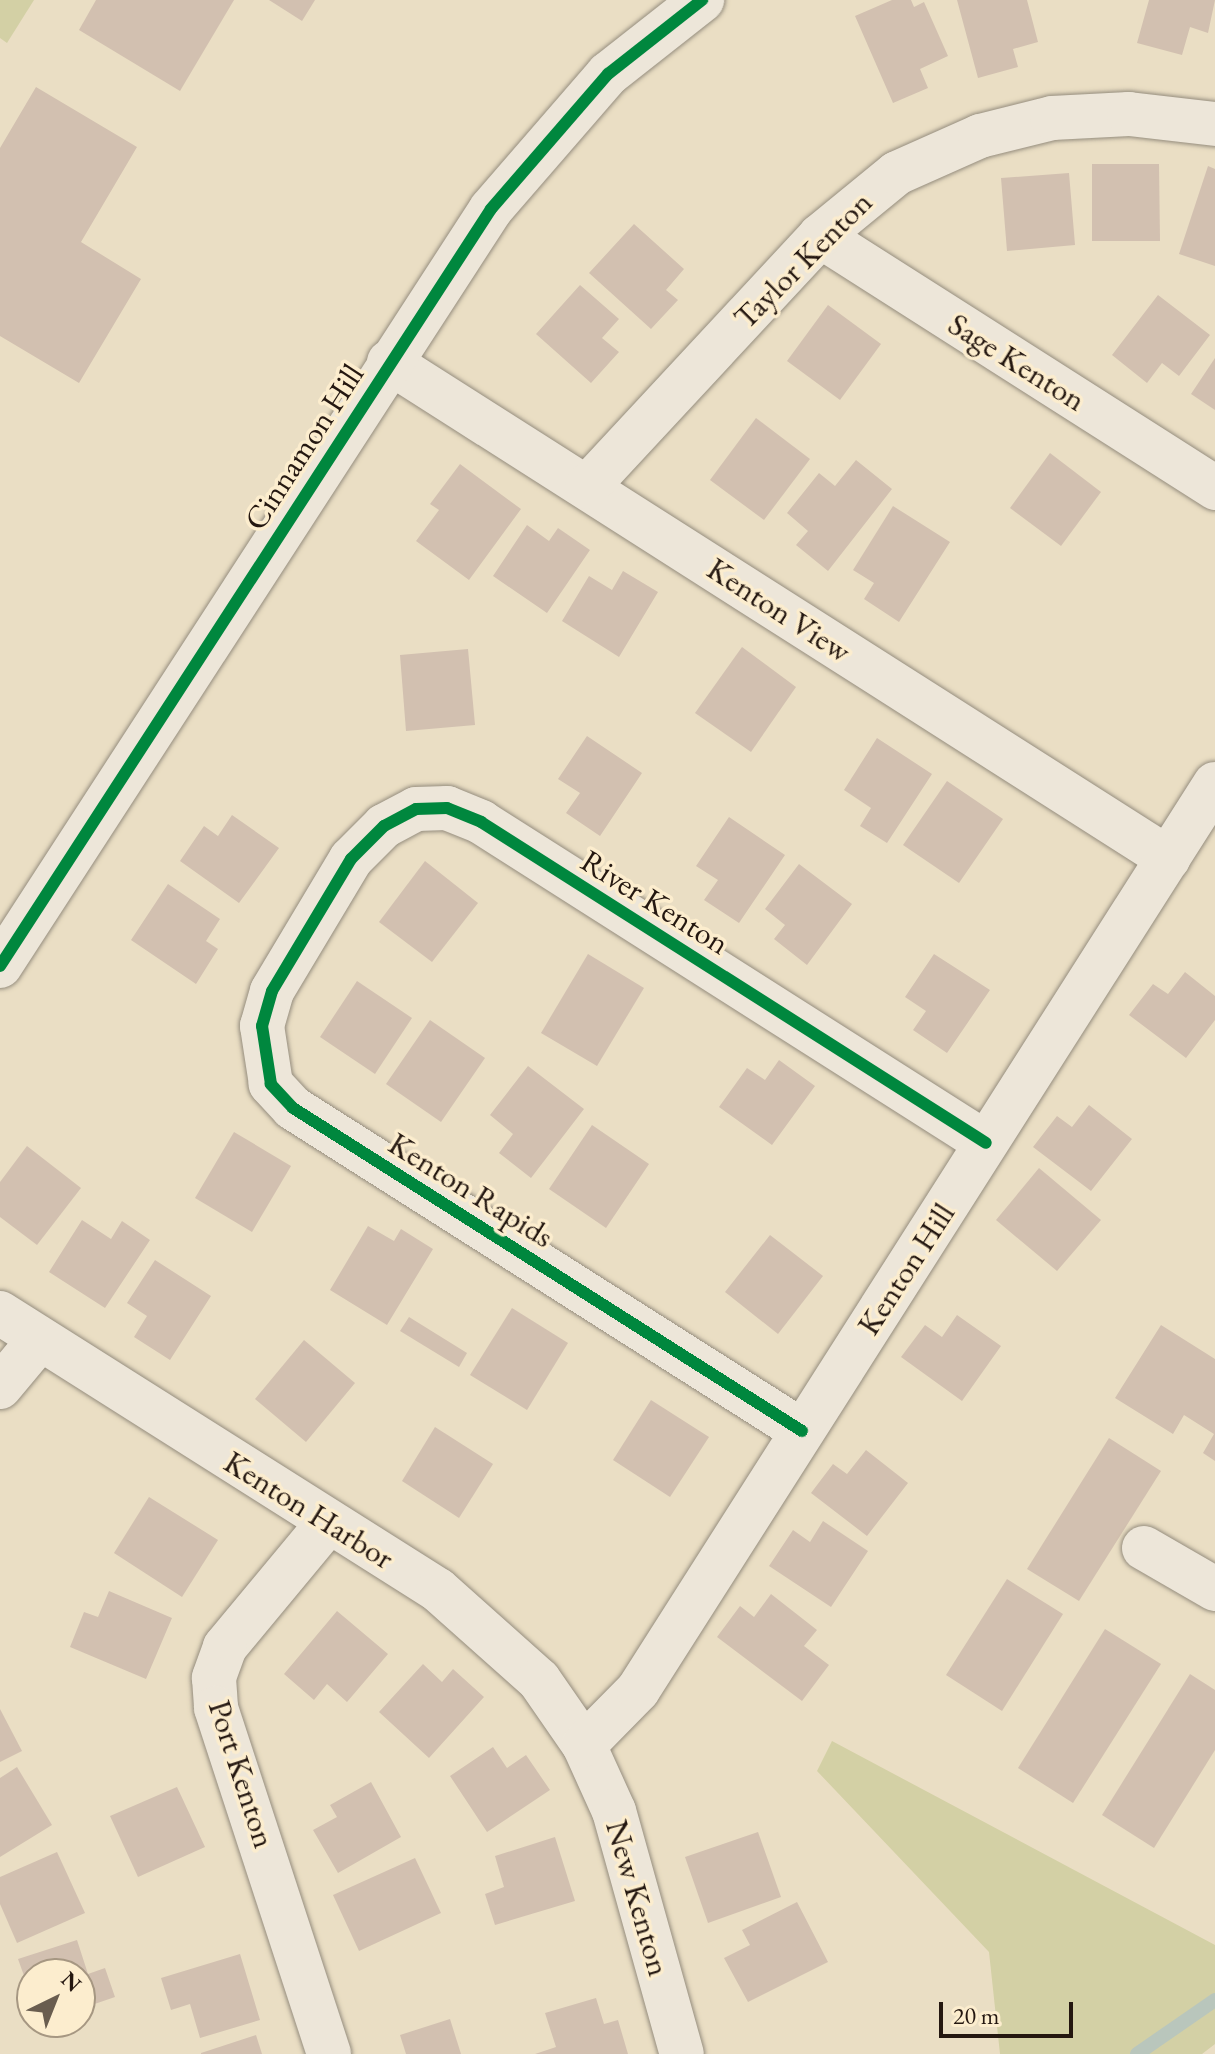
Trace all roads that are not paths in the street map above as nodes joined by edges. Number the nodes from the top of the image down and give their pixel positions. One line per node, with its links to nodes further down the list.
1 (702, 0): 4 (street, Cinnamon Hill)
2 (1215, 124): 3 (street, Taylor Kenton)
3 (820, 236): 5 (street, Taylor Kenton); 6 (street, Sage Kenton)
4 (389, 362): 5 (street, Kenton View); 10 (street, Cinnamon Hill)
5 (587, 487): 8 (street, Kenton View)
6 (1215, 488)
7 (1215, 784): 8 (street, Kenton Hill)
8 (1168, 858): 11 (street, Kenton Hill)
9 (315, 917): 11 (street, River Kenton); 15 (street, Kenton Rapids)
10 (0, 966)
11 (986, 1143): 15 (street, Kenton Hill)
12 (0, 1313): 13 (street, Kenton Harbor)
13 (40, 1339): 14 (street); 16 (street, Kenton Harbor)
14 (0, 1387)
15 (802, 1431): 19 (street, Kenton Hill)
16 (327, 1524): 19 (street, Kenton Harbor); 20 (street, Port Kenton)
17 (1144, 1548): 18 (street)
18 (1215, 1589)
19 (584, 1745): 21 (street, New Kenton)
20 (329, 2054)
21 (682, 2054)

